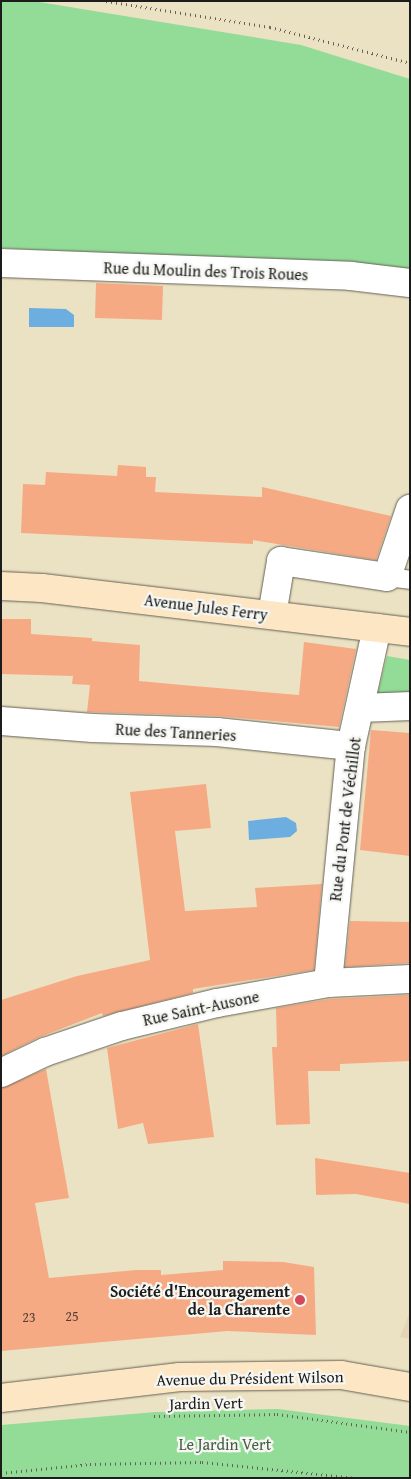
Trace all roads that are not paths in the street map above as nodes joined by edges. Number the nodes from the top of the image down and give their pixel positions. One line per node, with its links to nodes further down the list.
1 (1, 263): 2 (street, Rue du Moulin des Trois Roues)
2 (410, 283)
3 (410, 509): 4 (street)
4 (398, 578): 6 (street)
5 (1, 586): 6 (street, Avenue Jules Ferry)
6 (272, 615): 7 (street, Avenue Jules Ferry)
7 (377, 628): 8 (street, Avenue Jules Ferry); 10 (street, Rue du Pont de Véchillot)
8 (410, 632)
9 (410, 706): 10 (street)
10 (362, 708): 12 (street, Rue du Pont de Véchillot)
11 (1, 721): 12 (street, Rue des Tanneries)
12 (351, 746): 14 (street, Rue du Pont de Véchillot)
13 (410, 979): 14 (street, Rue Saint-Ausone)
14 (328, 983): 15 (street, Rue Saint-Ausone)
15 (1, 1073)
16 (410, 1387): 17 (street, Avenue du Président Wilson)
17 (1, 1398)

